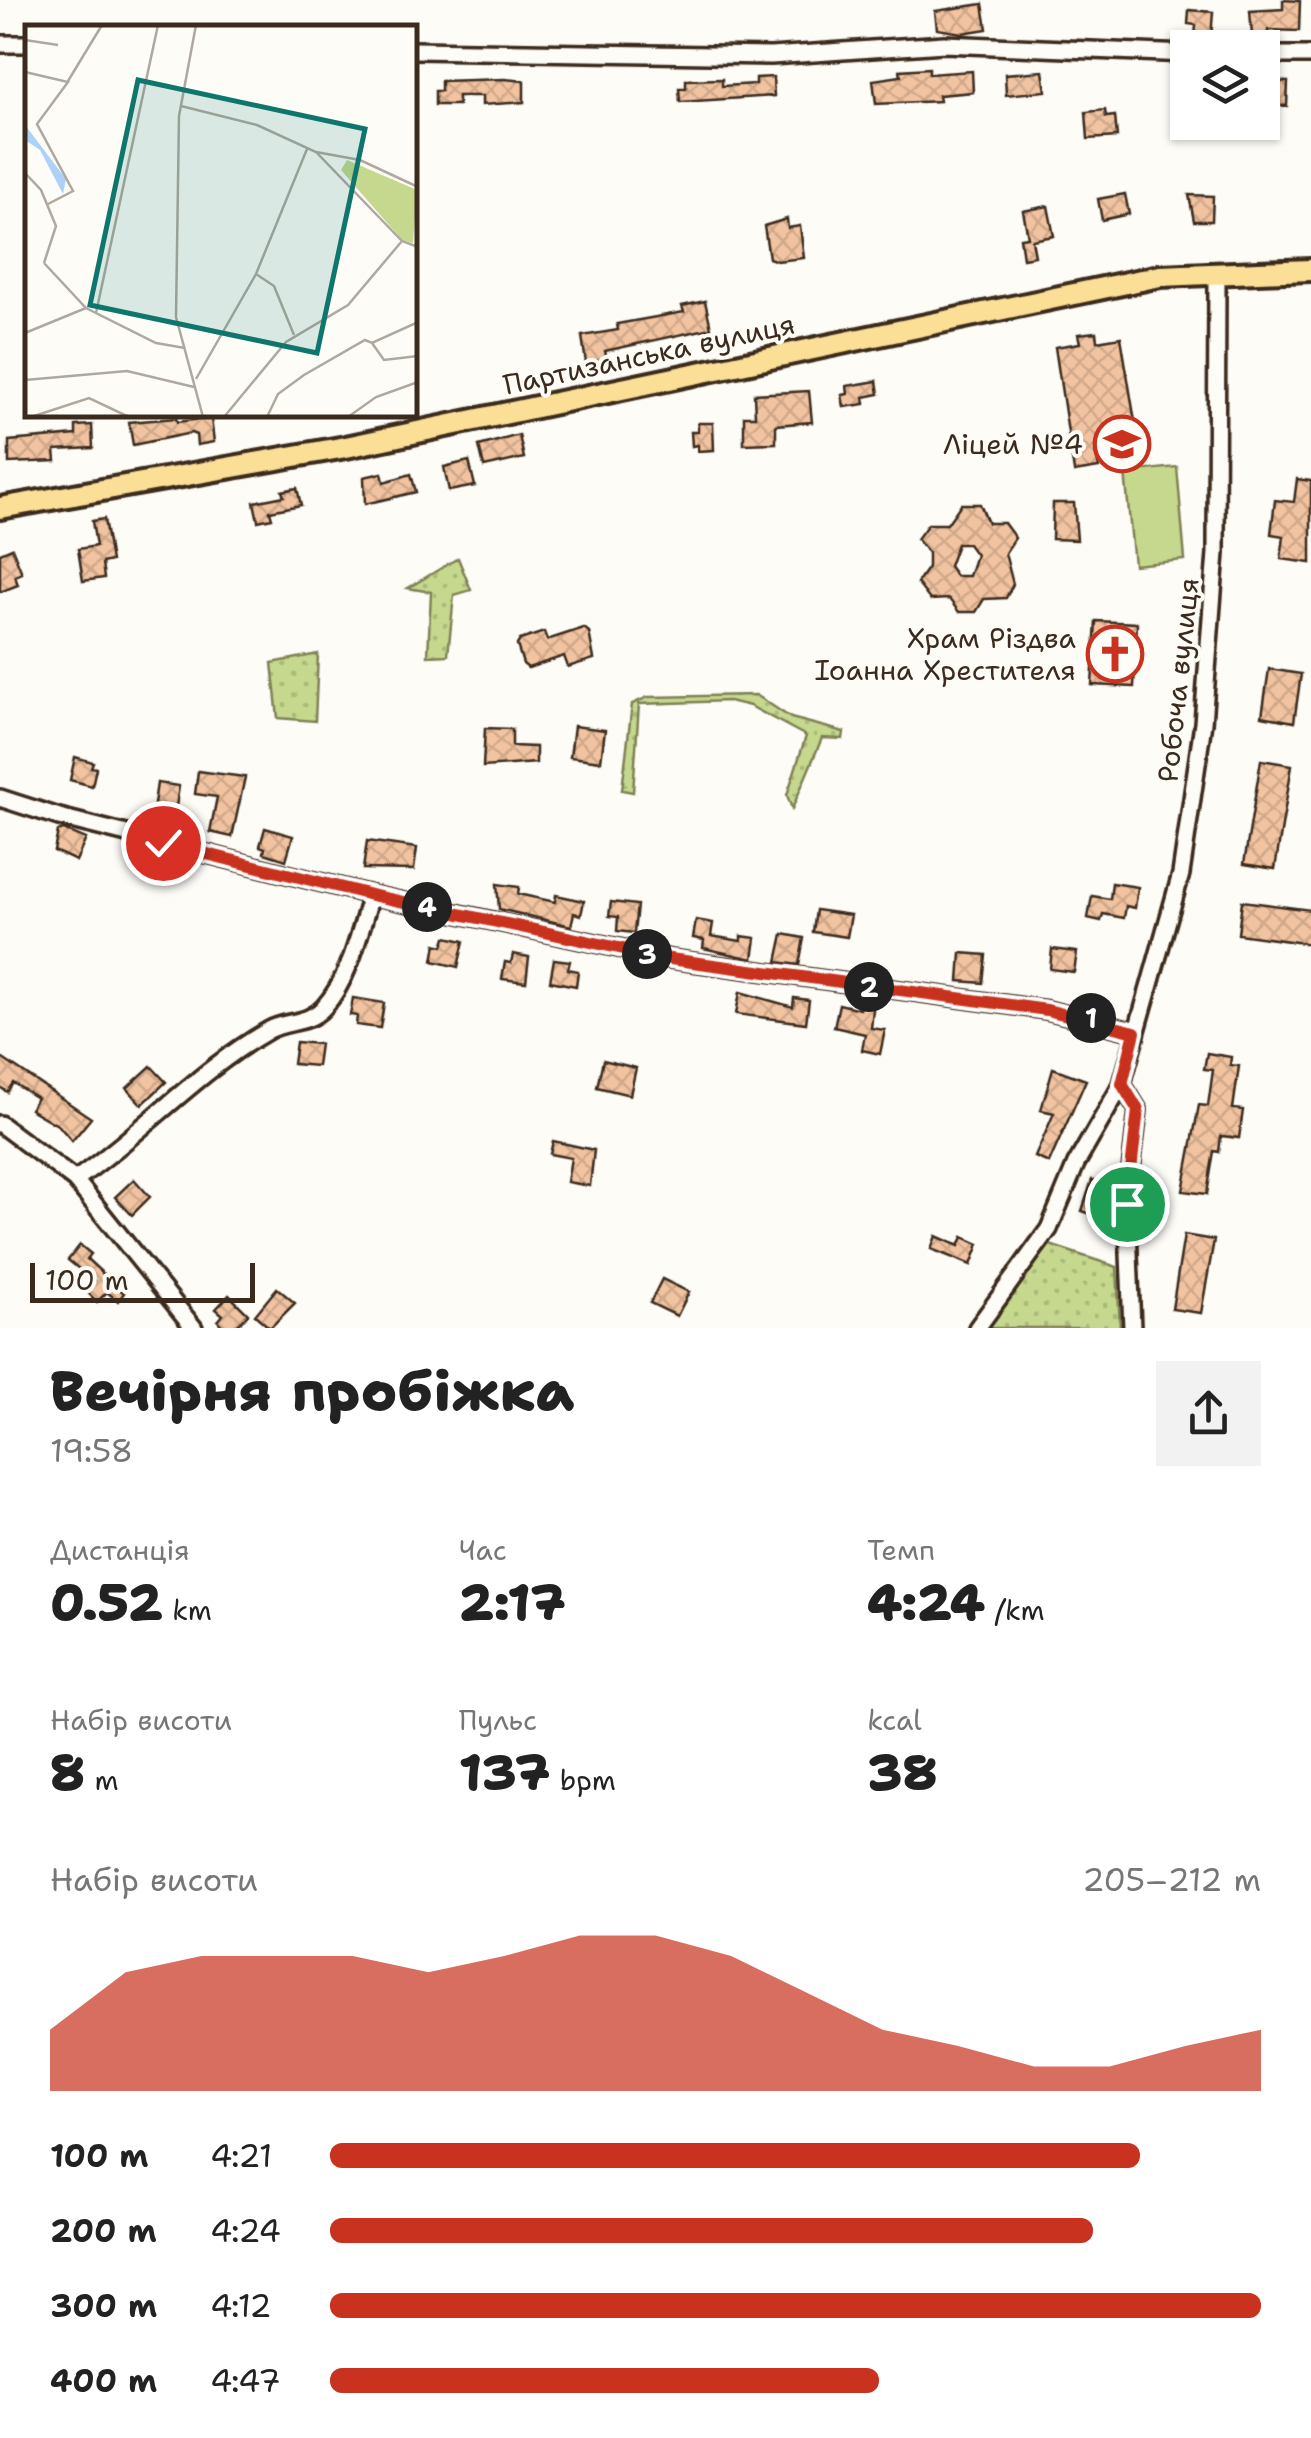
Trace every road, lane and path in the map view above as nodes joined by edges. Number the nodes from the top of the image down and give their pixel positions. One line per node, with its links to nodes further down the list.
1 (418, 50): 2 (street)
2 (1170, 53)
3 (1280, 54): 4 (street)
4 (1311, 55)
5 (1311, 270): 6 (main road, Партизанська вулиця)
6 (1217, 272): 7 (main road, Партизанська вулиця); 10 (street, Робоча вулиця)
7 (0, 508)
8 (0, 798): 9 (street)
9 (371, 895): 10 (street); 13 (street)
10 (1135, 1032): 11 (street, Робоча вулиця)
11 (1122, 1084): 15 (street, Робоча вулиця); 16 (street)
12 (0, 1124): 13 (street)
13 (74, 1180): 14 (street)
14 (194, 1328)
15 (978, 1328)
16 (1132, 1328)

